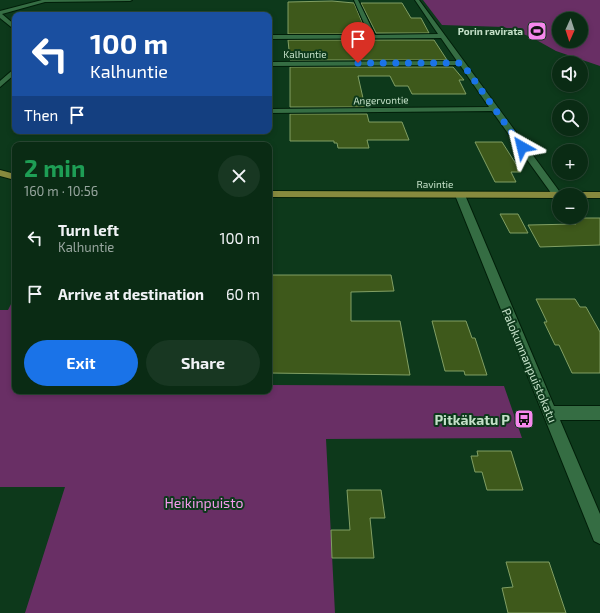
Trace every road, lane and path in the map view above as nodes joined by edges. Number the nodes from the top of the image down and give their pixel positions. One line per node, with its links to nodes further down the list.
1 (47, 0): 2 (street); 5 (street)
2 (130, 0)
3 (356, 0): 9 (street)
4 (417, 0): 7 (street)
5 (0, 14): 6 (street)
6 (12, 25)
7 (443, 36): 9 (street); 10 (street)
8 (272, 37): 9 (street)
9 (373, 37)
10 (462, 63): 11 (street, Kalhuntie); 14 (street)
11 (272, 64)
12 (12, 73): 13 (street)
13 (0, 85)
14 (494, 109): 15 (street, Angervontie); 18 (street)
15 (272, 111)
16 (0, 173): 17 (main road)
17 (12, 176)
18 (552, 188)
19 (272, 194): 20 (main road, Ravintie)
20 (460, 195): 21 (main road, Ravintie); 24 (street, Palokunnanpuistokatu)
21 (552, 195)
22 (588, 195): 23 (main road, Ravintie)
23 (600, 195)
24 (550, 413): 25 (street); 26 (street, Palokunnanpuistokatu)
25 (600, 413)
26 (600, 535)

